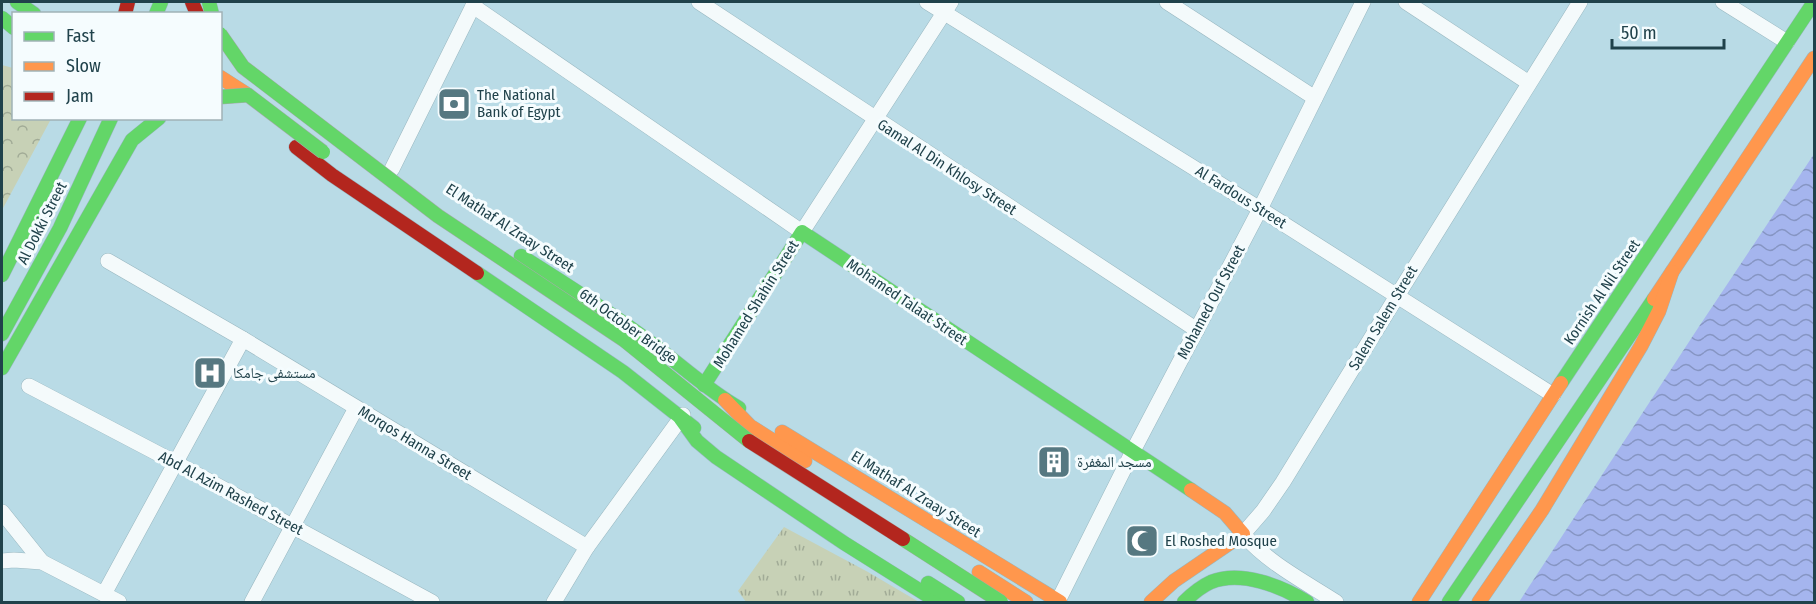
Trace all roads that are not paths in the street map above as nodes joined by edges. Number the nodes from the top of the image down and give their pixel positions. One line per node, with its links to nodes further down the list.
1 (17, 2): 12 (main road)
2 (699, 2): 27 (street, Gamal Al Din Khlosy Street)
3 (927, 2): 11 (street, Al Fardous Street)
4 (1167, 2): 25 (street)
5 (1363, 2): 25 (street, Mohamed Ouf Street)
6 (1406, 2): 20 (street)
7 (1580, 2): 20 (street, Salem Salem Street)
8 (1724, 2): 14 (street)
9 (1814, 2): 14 (main road, Kornish Al Nil Street)
10 (474, 4): 31 (street); 33 (street, Mohamed Talaat Street)
11 (948, 7): 27 (street, Mohamed Shahin Street); 32 (street, Al Fardous Street)
12 (31, 12)
13 (222, 37): 18 (main road, bridge)
14 (1787, 42): 44 (main road, Kornish Al Nil Street)
15 (222, 48): 21 (main road, El Mathaf Al Zraay Street)
16 (222, 55): 18 (main road)
17 (1815, 58): 35 (main road)
18 (243, 67): 67 (main road, 6th October Bridge, bridge)
19 (222, 78): 22 (main road, 6th October Bridge)
20 (1530, 83): 37 (street, Salem Salem Street)
21 (282, 90): 26 (main road); 31 (main road, El Mathaf Al Zraay Street)
22 (248, 95): 23 (main road, bridge); 48 (main road, 6th October Bridge, bridge)
23 (222, 97)
24 (222, 98): 26 (main road)
25 (1315, 98): 32 (street, Mohamed Ouf Street)
26 (257, 116): 47 (main road)
27 (875, 119): 33 (street, Mohamed Shahin Street); 38 (street, Gamal Al Din Khlosy Street)
28 (79, 120): 36 (main road, Al Dokki Street)
29 (157, 120): 41 (main road)
30 (112, 121): 39 (main road, Al Dokki Street)
31 (392, 169): 42 (main road, El Mathaf Al Zraay Street)
32 (1260, 209): 37 (street, Al Fardous Street); 38 (street, Mohamed Ouf Street)
33 (802, 232): 42 (main road, Mohamed Shahin Street); 49 (main road, Mohamed Talaat Street)
34 (108, 261): 40 (street, Morqos Hanna Street)
35 (1672, 272): 74 (main road); 75 (main road)
36 (2, 275)
37 (1396, 296): 44 (street, Al Fardous Street); 53 (street, Salem Salem Street)
38 (1197, 330): 49 (street, Mohamed Ouf Street)
39 (2, 334)
40 (243, 339): 46 (street, Morqos Hanna Street); 50 (street)
41 (2, 368)
42 (704, 385): 45 (main road, El Mathaf Al Zraay Street); 47 (street, Mohamed Shahin Street)
43 (30, 386): 50 (street, Abd Al Azim Rashed Street)
44 (1553, 395): 73 (main road, Kornish Al Nil Street)
45 (725, 400): 59 (main road, El Mathaf Al Zraay Street); 68 (main road)
46 (356, 408): 52 (street); 54 (street, Morqos Hanna Street)
47 (681, 418): 54 (street, Mohamed Shahin Street); 64 (main road); 65 (main road)
48 (704, 425)
49 (1133, 451): 53 (main road, Mohamed Talaat Street); 59 (street, Mohamed Ouf Street)
50 (174, 462): 52 (street, Abd Al Azim Rashed Street); 58 (street)
51 (2, 512): 56 (street)
52 (292, 526): 61 (street); 62 (street, Abd Al Azim Rashed Street)
53 (1243, 534): 69 (main road, Salem Salem Street); 72 (street, Mohamed Talaat Street)
54 (587, 547): 63 (street, Mohamed Shahin Street)
55 (2, 561): 56 (street)
56 (42, 562): 58 (street)
57 (919, 570): 66 (main road)
58 (104, 594): 60 (street)
59 (1059, 602)
60 (119, 603)
61 (252, 603)
62 (432, 603)
63 (554, 603)
64 (938, 603)
65 (958, 603)
66 (969, 603)
67 (1000, 603)
68 (1026, 603)
69 (1151, 603)
70 (1184, 603): 71 (main road)
71 (1307, 603)
72 (1336, 603)
73 (1419, 603)
74 (1449, 603)
75 (1479, 603)

